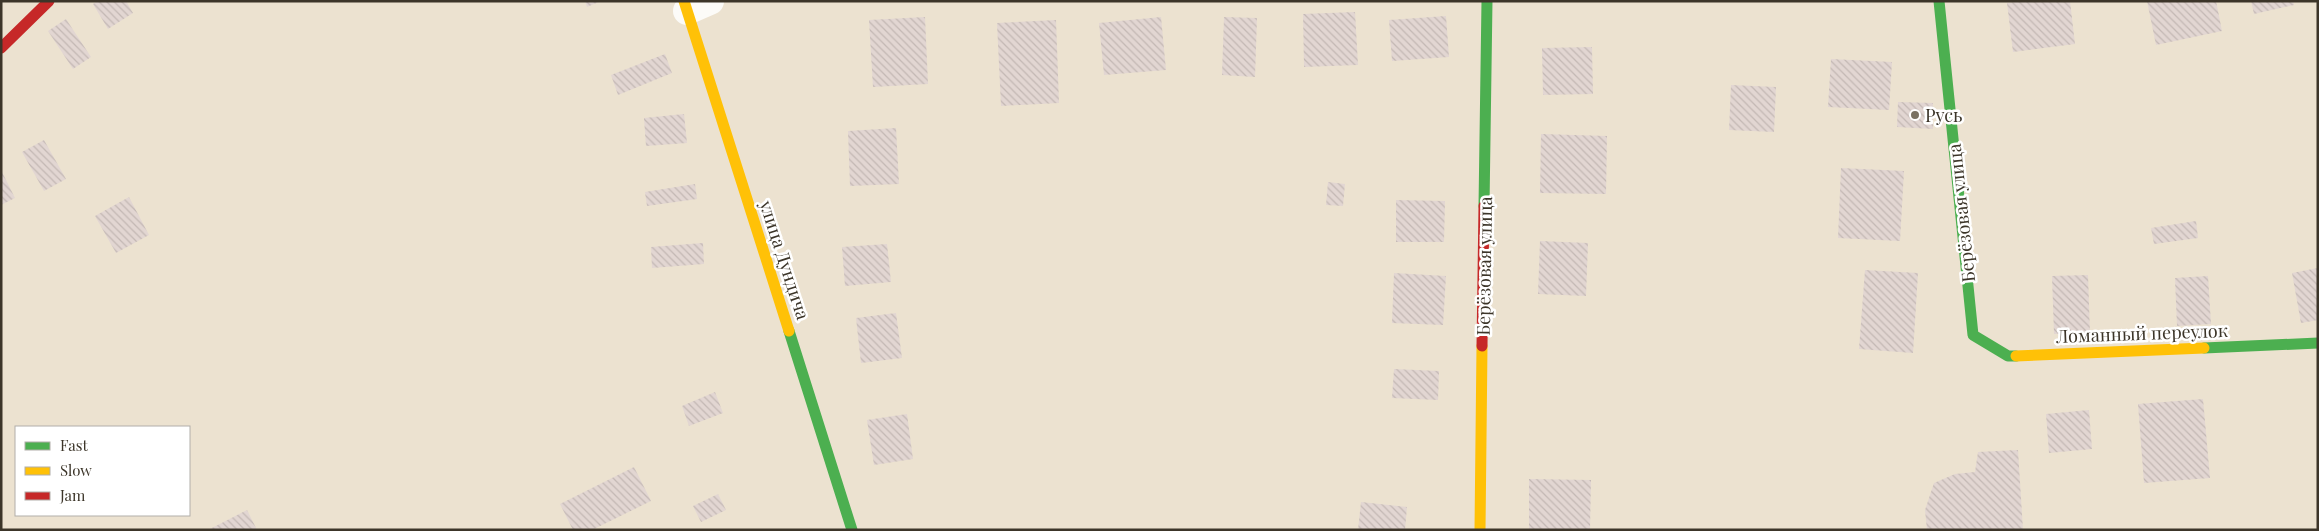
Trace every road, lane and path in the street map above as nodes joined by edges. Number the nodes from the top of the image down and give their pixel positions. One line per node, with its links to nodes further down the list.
1 (49, 1): 5 (street)
2 (1487, 1): 9 (street, Берёзовая улица)
3 (1939, 1): 6 (street, Берёзовая улица)
4 (694, 4): 8 (street, улица Дундича)
5 (1, 48)
6 (1973, 335): 7 (street, Ломанный переулок)
7 (2318, 343)
8 (852, 530)
9 (1480, 530)

